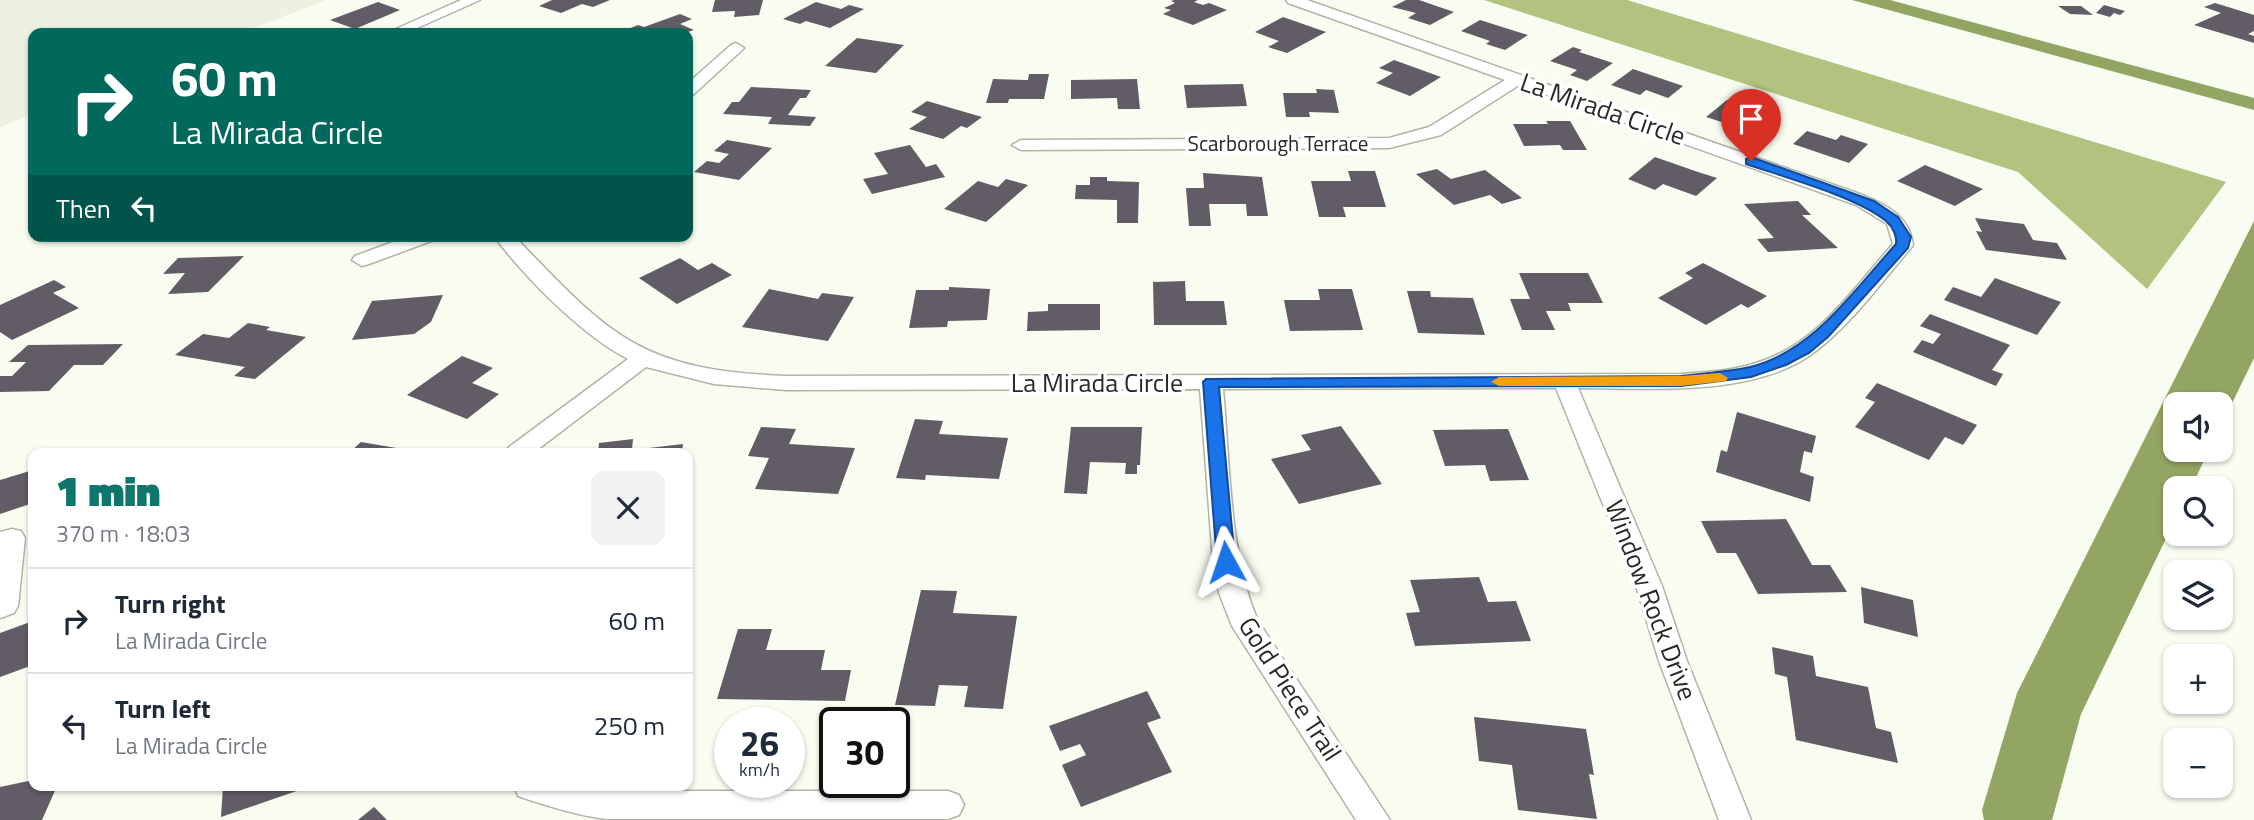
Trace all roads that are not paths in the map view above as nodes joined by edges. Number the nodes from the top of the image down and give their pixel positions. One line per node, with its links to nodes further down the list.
1 (473, 0): 3 (street)
2 (1293, 0): 5 (street, La Mirada Circle)
3 (406, 28)
4 (736, 48): 6 (street)
5 (1517, 79): 7 (street, Scarborough Terrace); 12 (street, La Mirada Circle)
6 (693, 87)
7 (1021, 145)
8 (411, 242): 10 (street)
9 (509, 242): 11 (street, La Mirada Circle)
10 (362, 260)
11 (643, 358): 13 (street, La Mirada Circle); 14 (street)
12 (1564, 381): 13 (street, La Mirada Circle); 22 (street, Window Rock Drive)
13 (1211, 382): 17 (street, Gold Piece Trail)
14 (524, 448)
15 (0, 542): 16 (street)
16 (0, 608)
17 (1352, 785): 20 (street, Gold Piece Trail); 21 (street, Gold Piece Trail)
18 (546, 791): 19 (street)
19 (948, 805)
20 (1359, 820)
21 (1374, 820)
22 (1735, 820)

